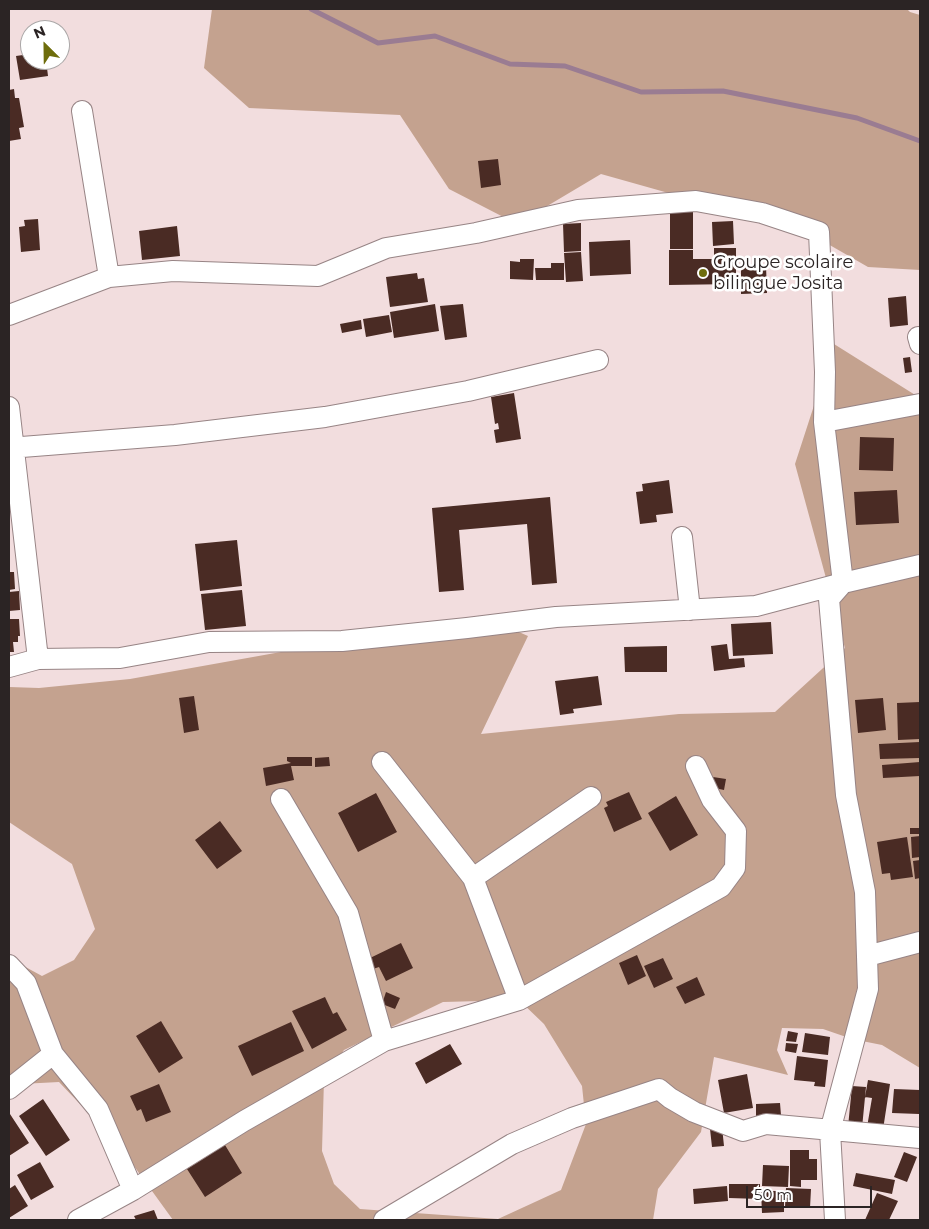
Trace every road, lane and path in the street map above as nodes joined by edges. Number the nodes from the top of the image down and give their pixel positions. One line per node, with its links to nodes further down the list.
1 (82, 112): 2 (street)
2 (109, 278): 3 (street); 7 (street)
3 (9, 315)
4 (598, 360): 8 (street)
5 (920, 404): 7 (street)
6 (9, 407): 8 (street)
7 (824, 422): 11 (street)
8 (11, 448): 13 (street)
9 (682, 537): 12 (street)
10 (920, 565): 11 (street)
11 (843, 583): 12 (street); 21 (street)
12 (690, 610): 13 (street)
13 (38, 659): 14 (street)
14 (9, 667)
15 (382, 762): 19 (street)
16 (696, 766): 23 (street)
17 (591, 797): 19 (street)
18 (281, 799): 24 (street)
19 (472, 878): 23 (street)
20 (920, 942): 21 (street)
21 (867, 956): 27 (street)
22 (9, 965): 25 (street)
23 (519, 1000): 24 (street)
24 (384, 1041): 29 (street)
25 (53, 1054): 26 (street); 29 (street)
26 (9, 1089)
27 (830, 1131): 28 (street); 31 (street); 32 (street)
28 (920, 1138)
29 (133, 1190): 30 (street)
30 (78, 1220)
31 (384, 1220)
32 (835, 1220)

